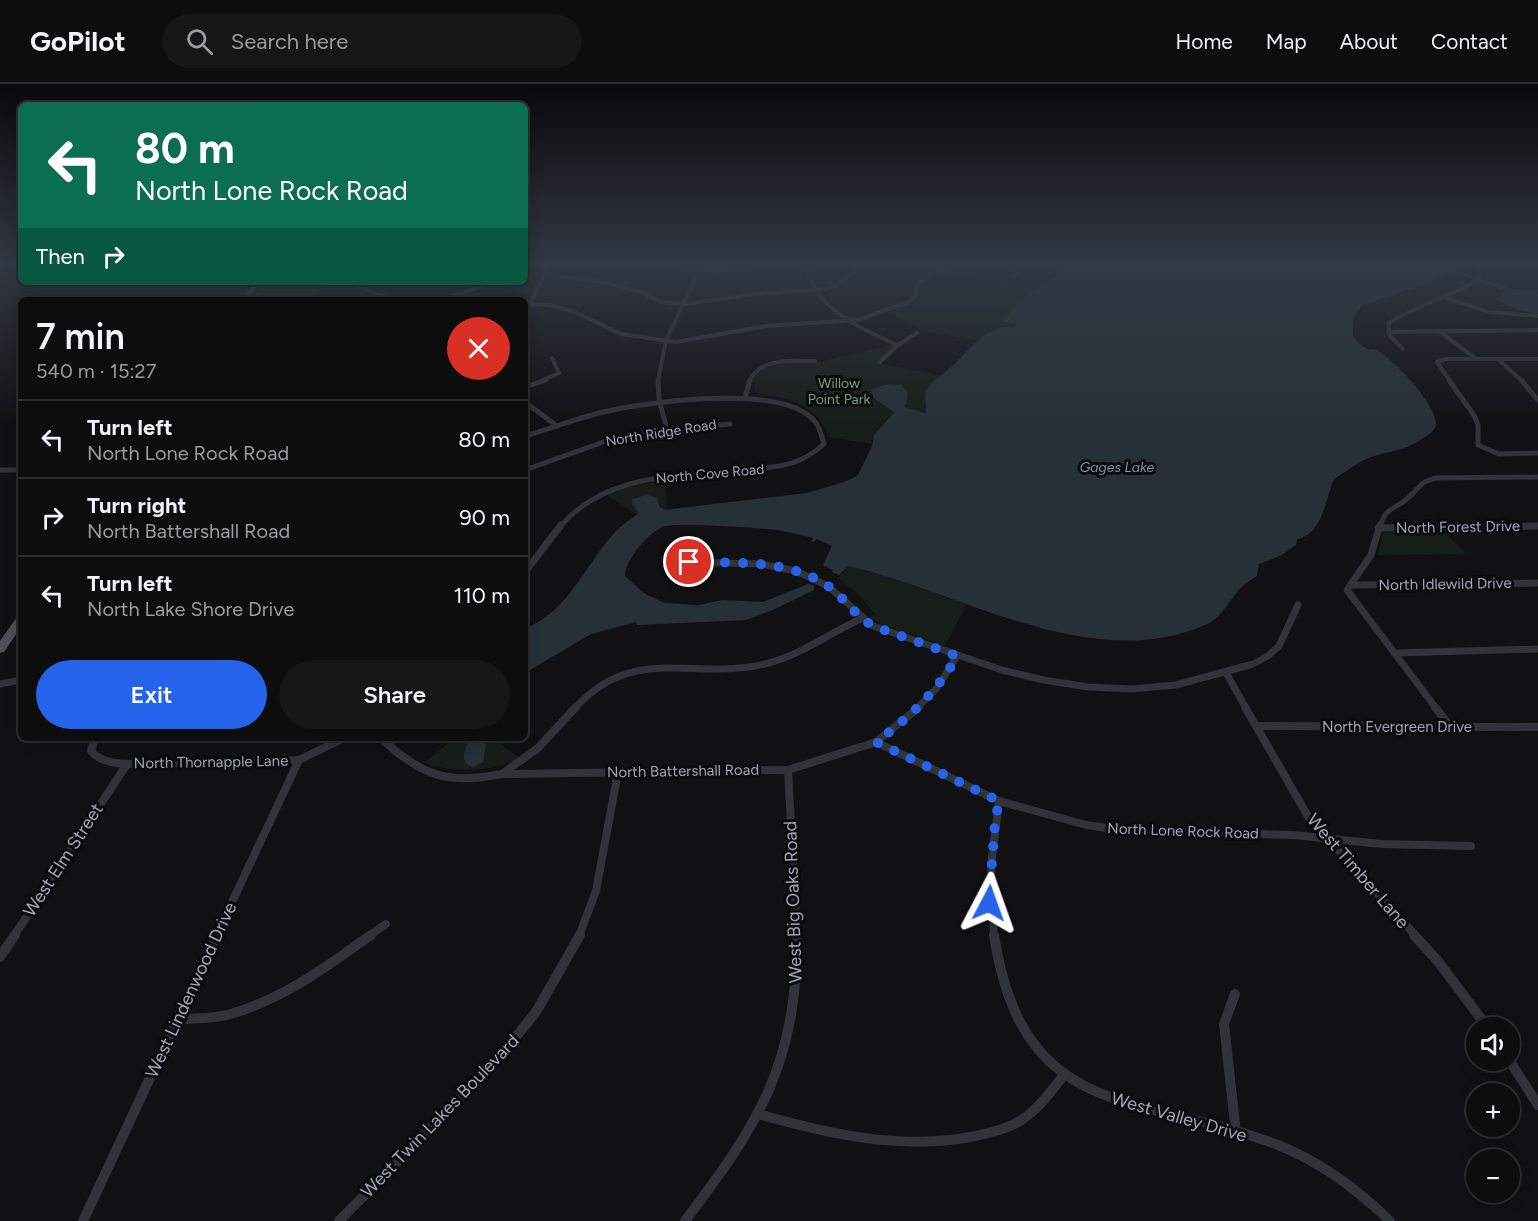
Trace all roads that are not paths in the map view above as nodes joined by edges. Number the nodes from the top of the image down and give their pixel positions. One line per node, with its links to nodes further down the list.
1 (588, 318): 11 (street)
2 (677, 318): 11 (street)
3 (847, 318): 6 (street)
4 (862, 318): 6 (street)
5 (1395, 318): 9 (street)
6 (850, 321): 11 (street); 12 (street)
7 (1538, 330): 8 (street)
8 (1439, 331): 9 (street); 15 (street)
9 (1389, 332): 13 (street)
10 (917, 333): 12 (street)
11 (667, 341): 23 (street)
12 (898, 345): 19 (street)
13 (1402, 349)
14 (552, 358): 20 (street)
15 (1476, 359): 16 (street); 29 (street)
16 (1498, 359): 17 (street); 22 (street)
17 (1538, 359)
18 (815, 361): 21 (street)
19 (880, 362)
20 (528, 386)
21 (745, 398): 23 (street); 37 (street, North Cove Road)
22 (1538, 400)
23 (660, 403): 26 (street); 27 (street)
24 (528, 404): 26 (street)
25 (730, 424): 27 (street, North Ridge Road)
26 (557, 426): 28 (street)
27 (667, 430): 30 (street, North Ridge Road)
28 (528, 435)
29 (1538, 453)
30 (528, 469)
31 (0, 470): 32 (street)
32 (18, 470)
33 (1538, 477): 35 (street)
34 (1538, 526): 35 (street, North Forest Drive)
35 (1378, 528): 39 (street)
36 (689, 562): 41 (street)
37 (528, 568)
38 (1538, 583): 39 (street, North Idlewild Drive)
39 (1351, 585): 45 (street)
40 (1298, 605): 47 (street)
41 (861, 619): 46 (street); 61 (street)
42 (18, 623): 43 (main road)
43 (0, 649)
44 (1538, 649): 45 (street)
45 (1394, 653): 52 (street)
46 (957, 656): 47 (street); 56 (street, North Battershall Road)
47 (1226, 673): 50 (street, West Timber Lane)
48 (18, 681): 49 (street)
49 (0, 684)
50 (1257, 726): 52 (street, North Evergreen Drive); 63 (street, West Timber Lane)
51 (1538, 727): 52 (street, North Evergreen Drive)
52 (1451, 728)
53 (94, 741): 58 (street, North Thornapple Lane)
54 (338, 741): 57 (street, North Thornapple Lane)
55 (384, 741): 61 (street, North Battershall Road)
56 (876, 742): 59 (street, North Battershall Road); 62 (street, North Lone Rock Road)
57 (299, 760): 58 (street, North Thornapple Lane); 69 (street, West Lindenwood Drive)
58 (127, 764): 66 (street, West Elm Street)
59 (788, 770): 60 (street, North Battershall Road); 73 (street, West Big Oaks Road)
60 (618, 772): 61 (street, North Battershall Road); 76 (street, West Twin Lakes Boulevard)
61 (502, 774)
62 (999, 801): 63 (street, North Lone Rock Road); 71 (street, West Valley Drive)
63 (1324, 837): 64 (street, North Lone Rock Road); 68 (street, West Timber Lane)
64 (1471, 846)
65 (386, 924): 69 (street)
66 (0, 957)
67 (1235, 994): 74 (street)
68 (1480, 1017)
69 (177, 1020): 75 (street, West Lindenwood Drive)
70 (1516, 1071): 72 (street)
71 (1064, 1075): 73 (street); 74 (street, West Valley Drive)
72 (1538, 1105)
73 (758, 1114): 77 (street, West Big Oaks Road)
74 (1236, 1133): 78 (street, West Valley Drive)
75 (82, 1221)
76 (339, 1221)
77 (685, 1221)
78 (1390, 1221)

